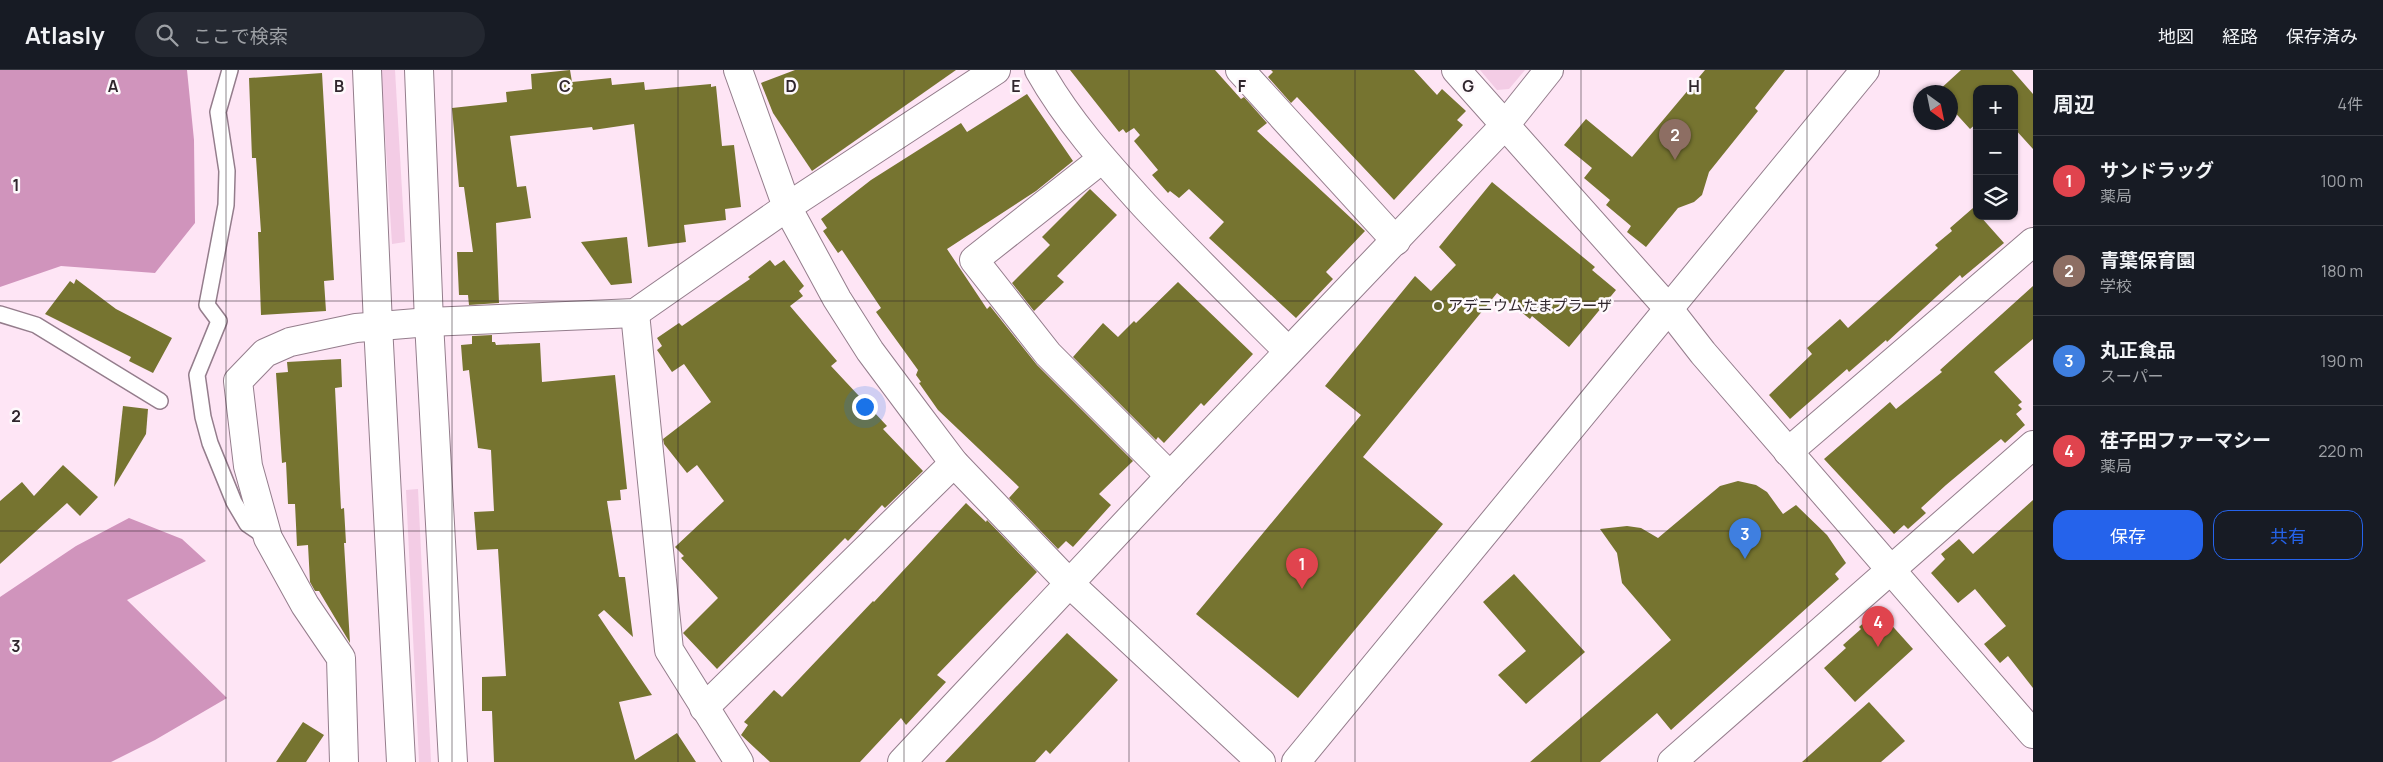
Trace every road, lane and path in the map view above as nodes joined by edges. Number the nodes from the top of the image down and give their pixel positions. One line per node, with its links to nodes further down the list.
1 (230, 70): 27 (lane)
2 (367, 70): 20 (street)
3 (419, 70): 19 (street)
4 (738, 70): 13 (street)
5 (996, 70): 13 (street)
6 (1039, 70): 12 (street)
7 (1240, 70): 14 (street)
8 (1456, 70): 11 (street)
9 (1549, 70): 11 (street)
10 (1865, 70): 16 (street)
11 (1504, 125): 14 (street); 16 (street)
12 (1102, 159): 21 (street); 26 (street)
13 (787, 207): 18 (street); 25 (street)
14 (1396, 241): 21 (street)
15 (2033, 242): 24 (street)
16 (1668, 308): 24 (street); 38 (street)
17 (0, 314): 22 (lane)
18 (635, 314): 19 (street); 30 (street)
19 (429, 322): 20 (street); 34 (street)
20 (378, 325): 27 (street); 33 (street)
21 (1288, 351): 26 (street)
22 (160, 401)
23 (2033, 445): 28 (street)
24 (1788, 452): 28 (street)
25 (954, 463): 29 (street); 30 (street)
26 (1170, 476): 29 (street)
27 (268, 538): 32 (street)
28 (1889, 569): 31 (street); 39 (street)
29 (1070, 584): 36 (street); 37 (street)
30 (704, 708): 35 (street)
31 (2033, 734)
32 (344, 762)
33 (401, 762)
34 (453, 762)
35 (739, 762)
36 (902, 762)
37 (1261, 762)
38 (1296, 762)
39 (1672, 762)

